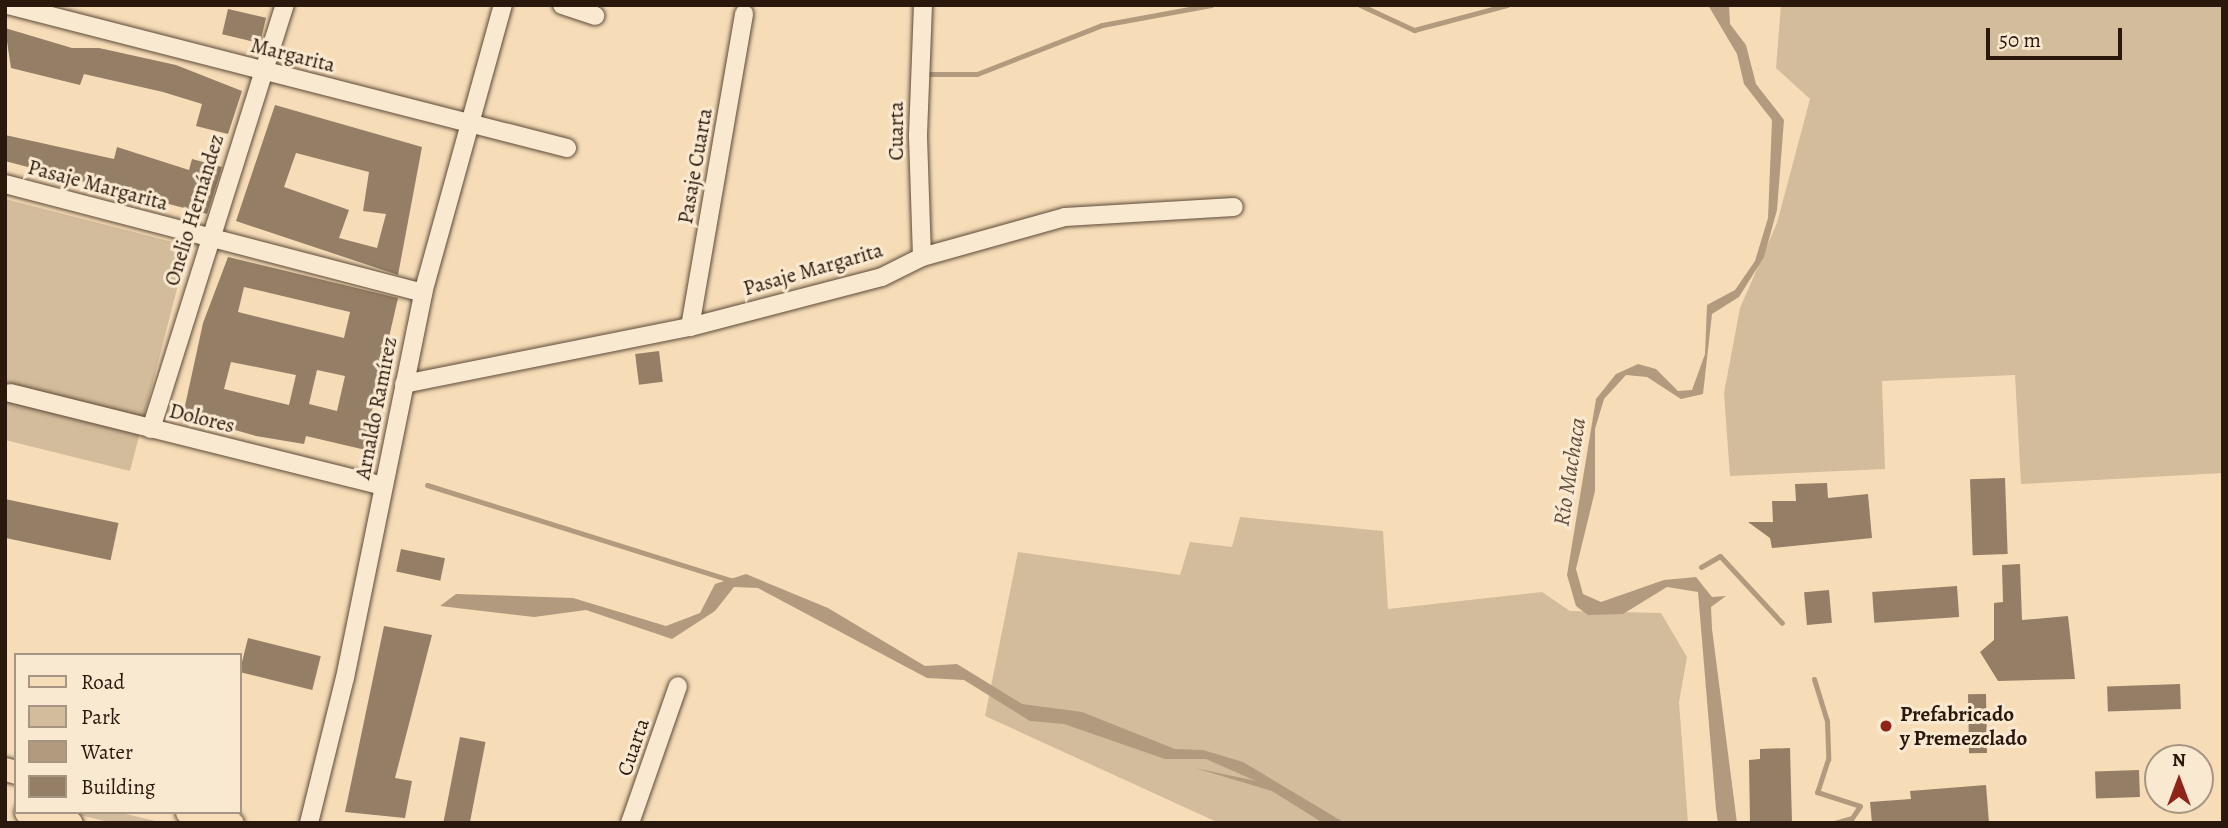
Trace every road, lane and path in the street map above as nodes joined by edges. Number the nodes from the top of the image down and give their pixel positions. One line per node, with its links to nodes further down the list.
1 (8, 5): 8 (street, Margarita)
2 (285, 5): 8 (street, Onelio Hernández)
3 (503, 5): 9 (street, Arnaldo Ramírez)
4 (562, 5): 7 (street)
5 (923, 5): 14 (street, Cuarta)
6 (744, 14): 16 (street, Pasaje Cuarta)
7 (595, 16)
8 (262, 71): 9 (street, Margarita); 13 (street, Onelio Hernández)
9 (467, 123): 10 (street, Margarita); 15 (street, Arnaldo Ramírez)
10 (567, 148)
11 (5, 184): 13 (street, Pasaje Margarita)
12 (1234, 207): 14 (street, Pasaje Margarita)
13 (210, 238): 15 (street, Pasaje Margarita); 19 (street, Onelio Hernández)
14 (922, 257): 16 (street, Pasaje Margarita)
15 (423, 293): 17 (street, Arnaldo Ramírez)
16 (690, 327): 17 (street, Pasaje Margarita)
17 (404, 384): 20 (street, Arnaldo Ramírez)
18 (10, 393): 19 (street, Dolores)
19 (151, 429): 20 (street, Dolores)
20 (383, 486): 26 (street, Arnaldo Ramírez)
21 (678, 686): 27 (street, Cuarta)
22 (34, 814): 24 (main road)
23 (195, 814): 25 (main road)
24 (71, 823)
25 (232, 823)
26 (309, 823)
27 (630, 823)

